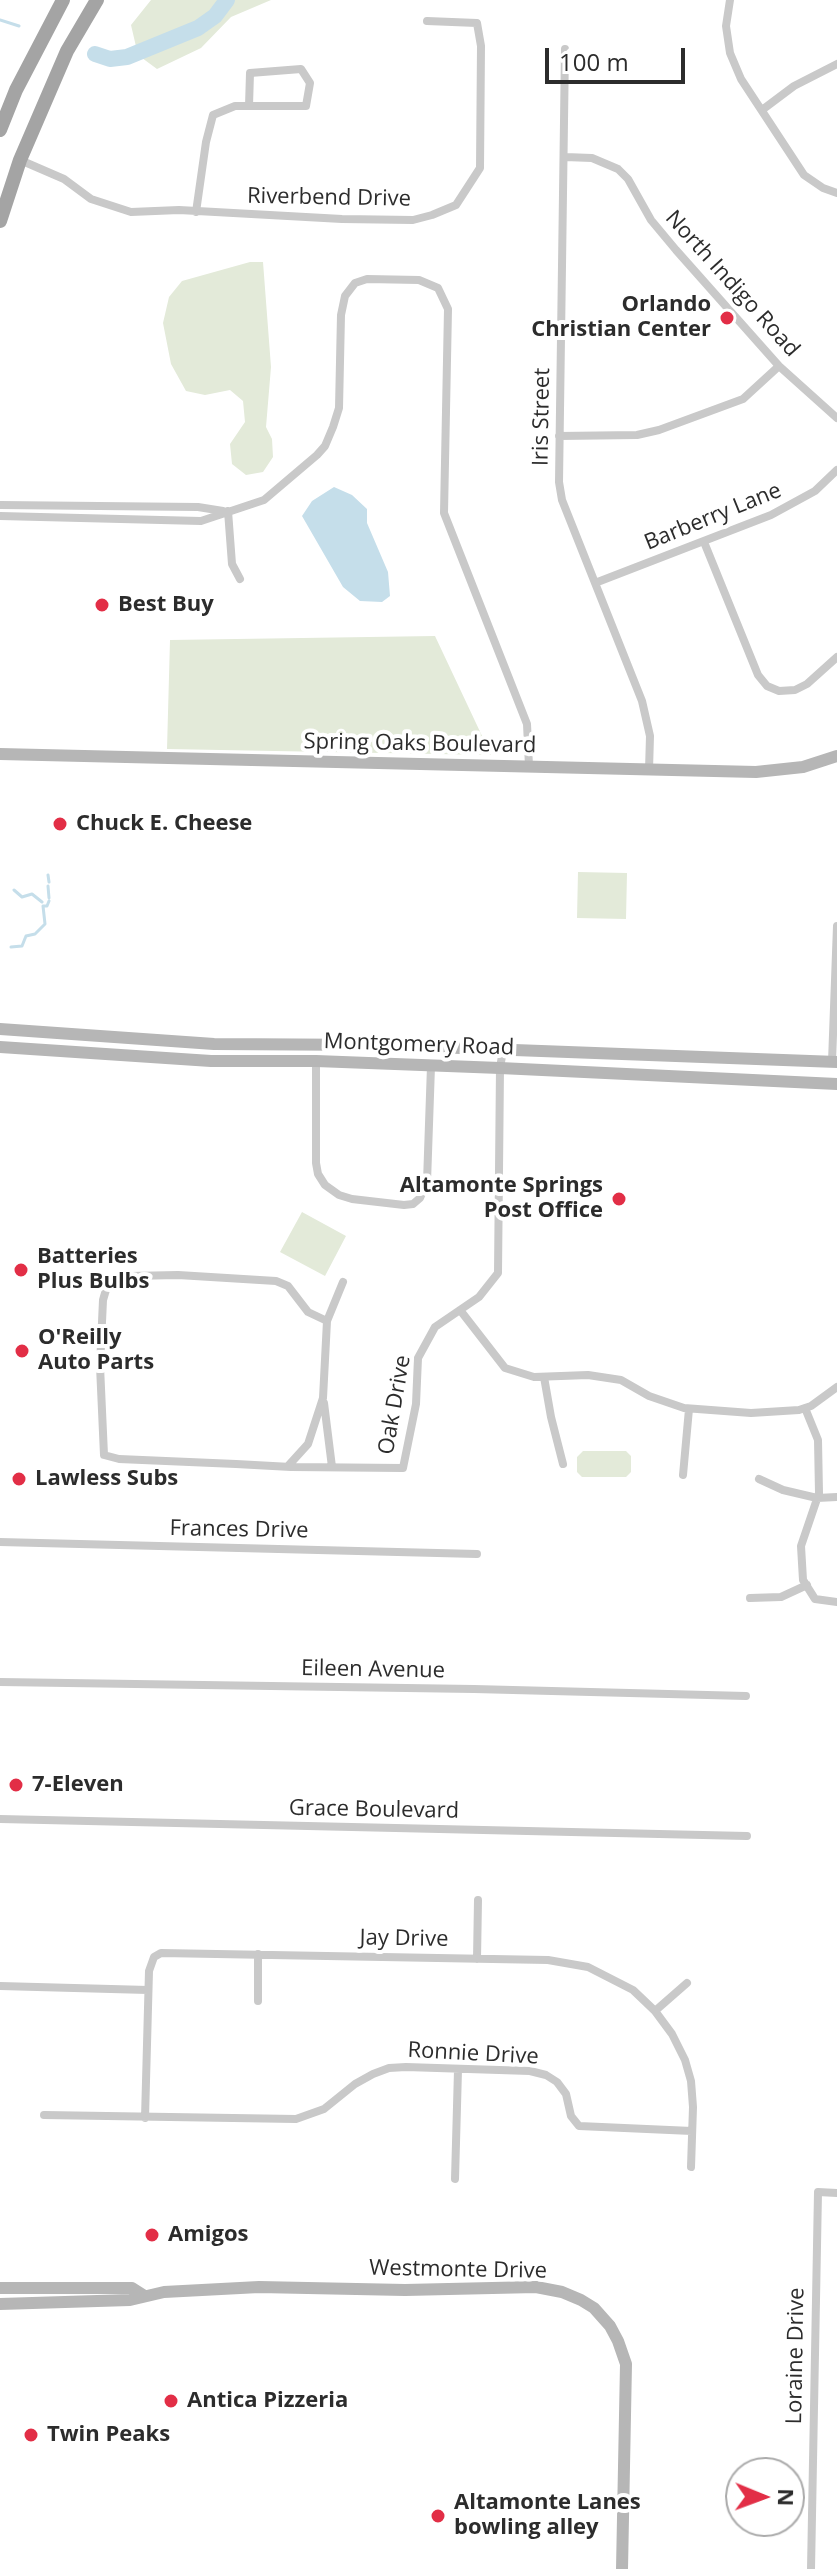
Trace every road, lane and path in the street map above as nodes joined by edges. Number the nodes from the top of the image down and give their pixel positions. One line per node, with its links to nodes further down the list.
1 (63, 0): 9 (main road)
2 (730, 0): 8 (street)
3 (95, 1): 11 (main road)
4 (427, 21): 15 (street, Riverbend Drive)
5 (565, 49): 10 (street, Iris Street)
6 (837, 64): 8 (street)
7 (249, 106): 7 (street); 15 (street)
8 (762, 110): 13 (street)
9 (0, 130)
10 (565, 157): 17 (street, North Indigo Road); 19 (street, Iris Street)
11 (20, 160): 15 (street, Riverbend Drive); 16 (main road)
12 (0, 186): 14 (main road)
13 (837, 193)
14 (0, 209)
15 (196, 212)
16 (0, 221)
17 (779, 366): 18 (street, North Indigo Road); 19 (street)
18 (837, 418)
19 (559, 436): 26 (street, Iris Street)
20 (837, 470): 24 (street, Barberry Lane)
21 (0, 505): 22 (street)
22 (228, 511): 23 (street); 25 (street); 30 (street)
23 (0, 516)
24 (704, 542): 26 (street, Barberry Lane); 27 (street)
25 (240, 579)
26 (595, 583): 31 (street, Iris Street)
27 (837, 657)
28 (0, 754): 30 (street, Spring Oaks Boulevard)
29 (837, 756): 31 (street, Spring Oaks Boulevard)
30 (529, 766): 31 (street, Spring Oaks Boulevard)
31 (649, 770)
32 (837, 926): 33 (street)
33 (835, 981): 40 (street)
34 (0, 1029): 35 (street, Montgomery Road)
35 (380, 1045): 37 (street, Montgomery Road); 39 (street)
36 (0, 1047): 39 (street, Montgomery Road)
37 (503, 1050): 38 (street, Montgomery Road); 42 (street, Oak Drive)
38 (696, 1057): 40 (street, Montgomery Road); 43 (street)
39 (316, 1061): 41 (street, Montgomery Road); 41 (street)
40 (834, 1062)
41 (431, 1066): 42 (street, Montgomery Road)
42 (500, 1068): 43 (street, Montgomery Road); 46 (street, Oak Drive)
43 (682, 1077): 44 (street, Montgomery Road)
44 (837, 1084)
45 (343, 1282): 47 (street)
46 (460, 1310): 48 (street); 55 (street, Oak Drive)
47 (327, 1321): 50 (street); 54 (street)
48 (544, 1377): 52 (street); 53 (street)
49 (837, 1387): 51 (street)
50 (323, 1398): 54 (street); 55 (street)
51 (805, 1408): 52 (street); 59 (street)
52 (689, 1409): 56 (street)
53 (563, 1464)
54 (288, 1466): 55 (street)
55 (332, 1467)
56 (683, 1475)
57 (759, 1479): 59 (street)
58 (837, 1497): 59 (street)
59 (817, 1498): 62 (street)
60 (0, 1542): 61 (street, Frances Drive)
61 (477, 1554)
62 (807, 1585): 63 (street); 64 (street)
63 (750, 1598)
64 (837, 1602)
65 (0, 1682): 66 (street, Eileen Avenue)
66 (746, 1696)
67 (0, 1819): 68 (street, Grace Boulevard)
68 (747, 1836)
69 (478, 1900): 71 (street)
70 (258, 1954): 71 (street, Jay Drive); 74 (street, Jay Drive); 75 (street)
71 (477, 1959): 76 (street, Jay Drive)
72 (687, 1983): 76 (street)
73 (0, 1986): 74 (street)
74 (148, 1990): 79 (street, Jay Drive)
75 (258, 2001)
76 (655, 2011): 80 (street, Jay Drive)
77 (458, 2070): 79 (street, Ronnie Drive); 80 (street, Ronnie Drive); 82 (street)
78 (44, 2115): 79 (street, Ronnie Drive)
79 (145, 2118)
80 (692, 2131): 81 (street, Jay Drive)
81 (691, 2167)
82 (455, 2179)
83 (837, 2193): 88 (street, Loraine Drive)
84 (0, 2288): 85 (street, Westmonte Drive)
85 (143, 2295): 86 (street, Westmonte Drive); 87 (street, Westmonte Drive)
86 (0, 2304)
87 (622, 2569)
88 (811, 2569)

